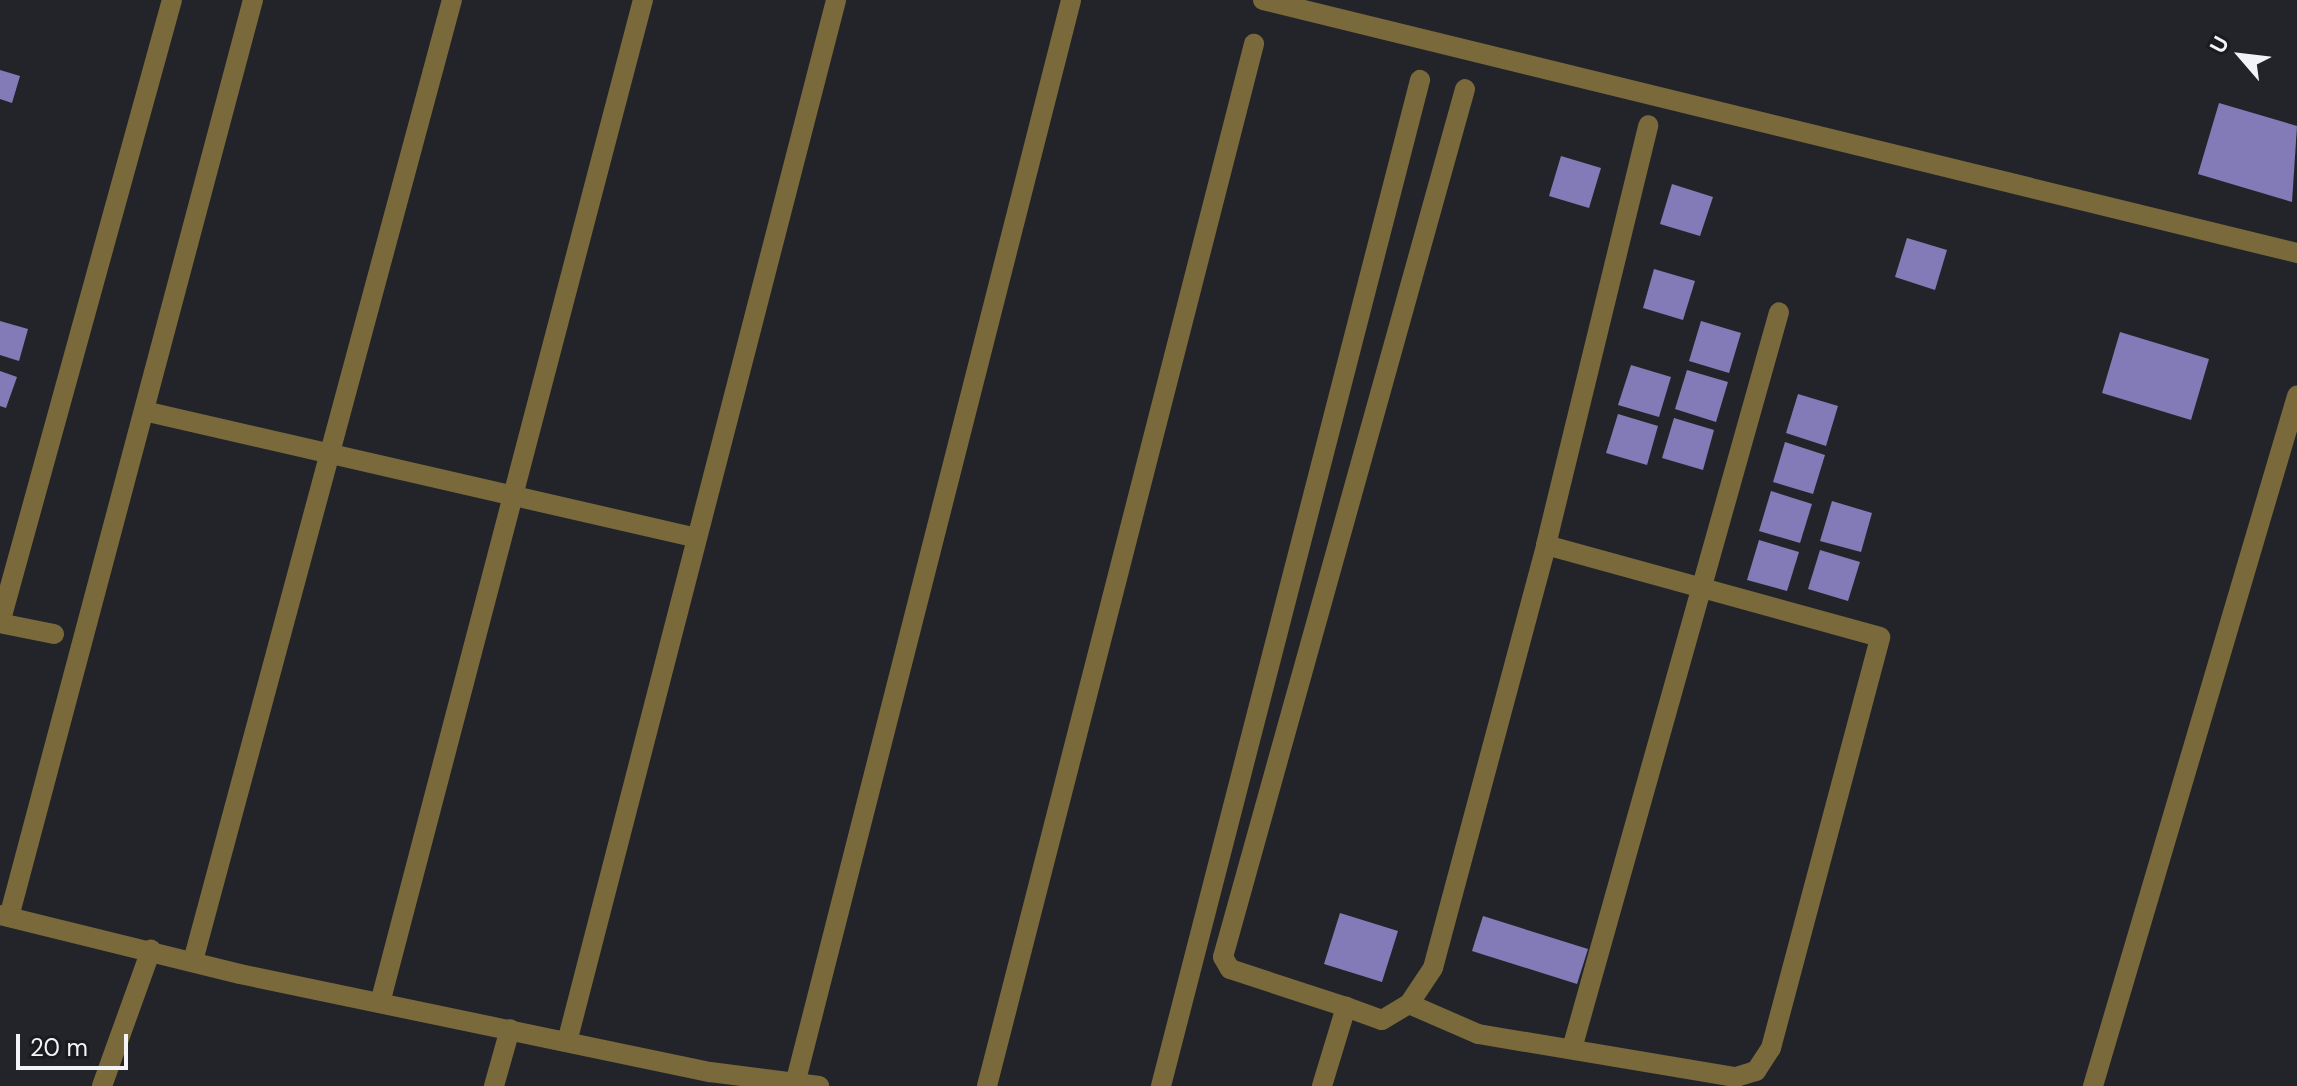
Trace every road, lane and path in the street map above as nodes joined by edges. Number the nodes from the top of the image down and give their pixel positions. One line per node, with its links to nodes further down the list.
1 (172, 0): 21 (street)
2 (253, 0): 15 (street)
3 (452, 0): 16 (street)
4 (643, 0): 17 (street)
5 (836, 0): 18 (street)
6 (1071, 0): 33 (street)
7 (1263, 0): 12 (street)
8 (1254, 44): 37 (street)
9 (1420, 80): 38 (street)
10 (1465, 89): 28 (street)
11 (1648, 125): 19 (street)
12 (2297, 253)
13 (1779, 312): 20 (street)
14 (2297, 396): 40 (street)
15 (144, 411): 16 (street); 23 (street)
16 (329, 455): 17 (street); 25 (street)
17 (513, 496): 18 (street); 26 (street)
18 (697, 538): 30 (street)
19 (1546, 545): 20 (street); 27 (street)
20 (1698, 589): 31 (street); 31 (street)
21 (2, 623): 22 (street)
22 (54, 634)
23 (4, 916): 24 (street)
24 (151, 950): 25 (street); 34 (street)
25 (193, 961): 26 (street)
26 (380, 1003): 29 (street)
27 (1409, 1004): 28 (street); 31 (street)
28 (1346, 1007): 39 (street)
29 (510, 1029): 30 (street); 35 (street)
30 (567, 1042): 32 (street)
31 (1573, 1045)
32 (708, 1079): 33 (street)
33 (796, 1080): 36 (street)
34 (102, 1086)
35 (494, 1086)
36 (819, 1086)
37 (987, 1086)
38 (1161, 1086)
39 (1322, 1086)
40 (2093, 1086)

